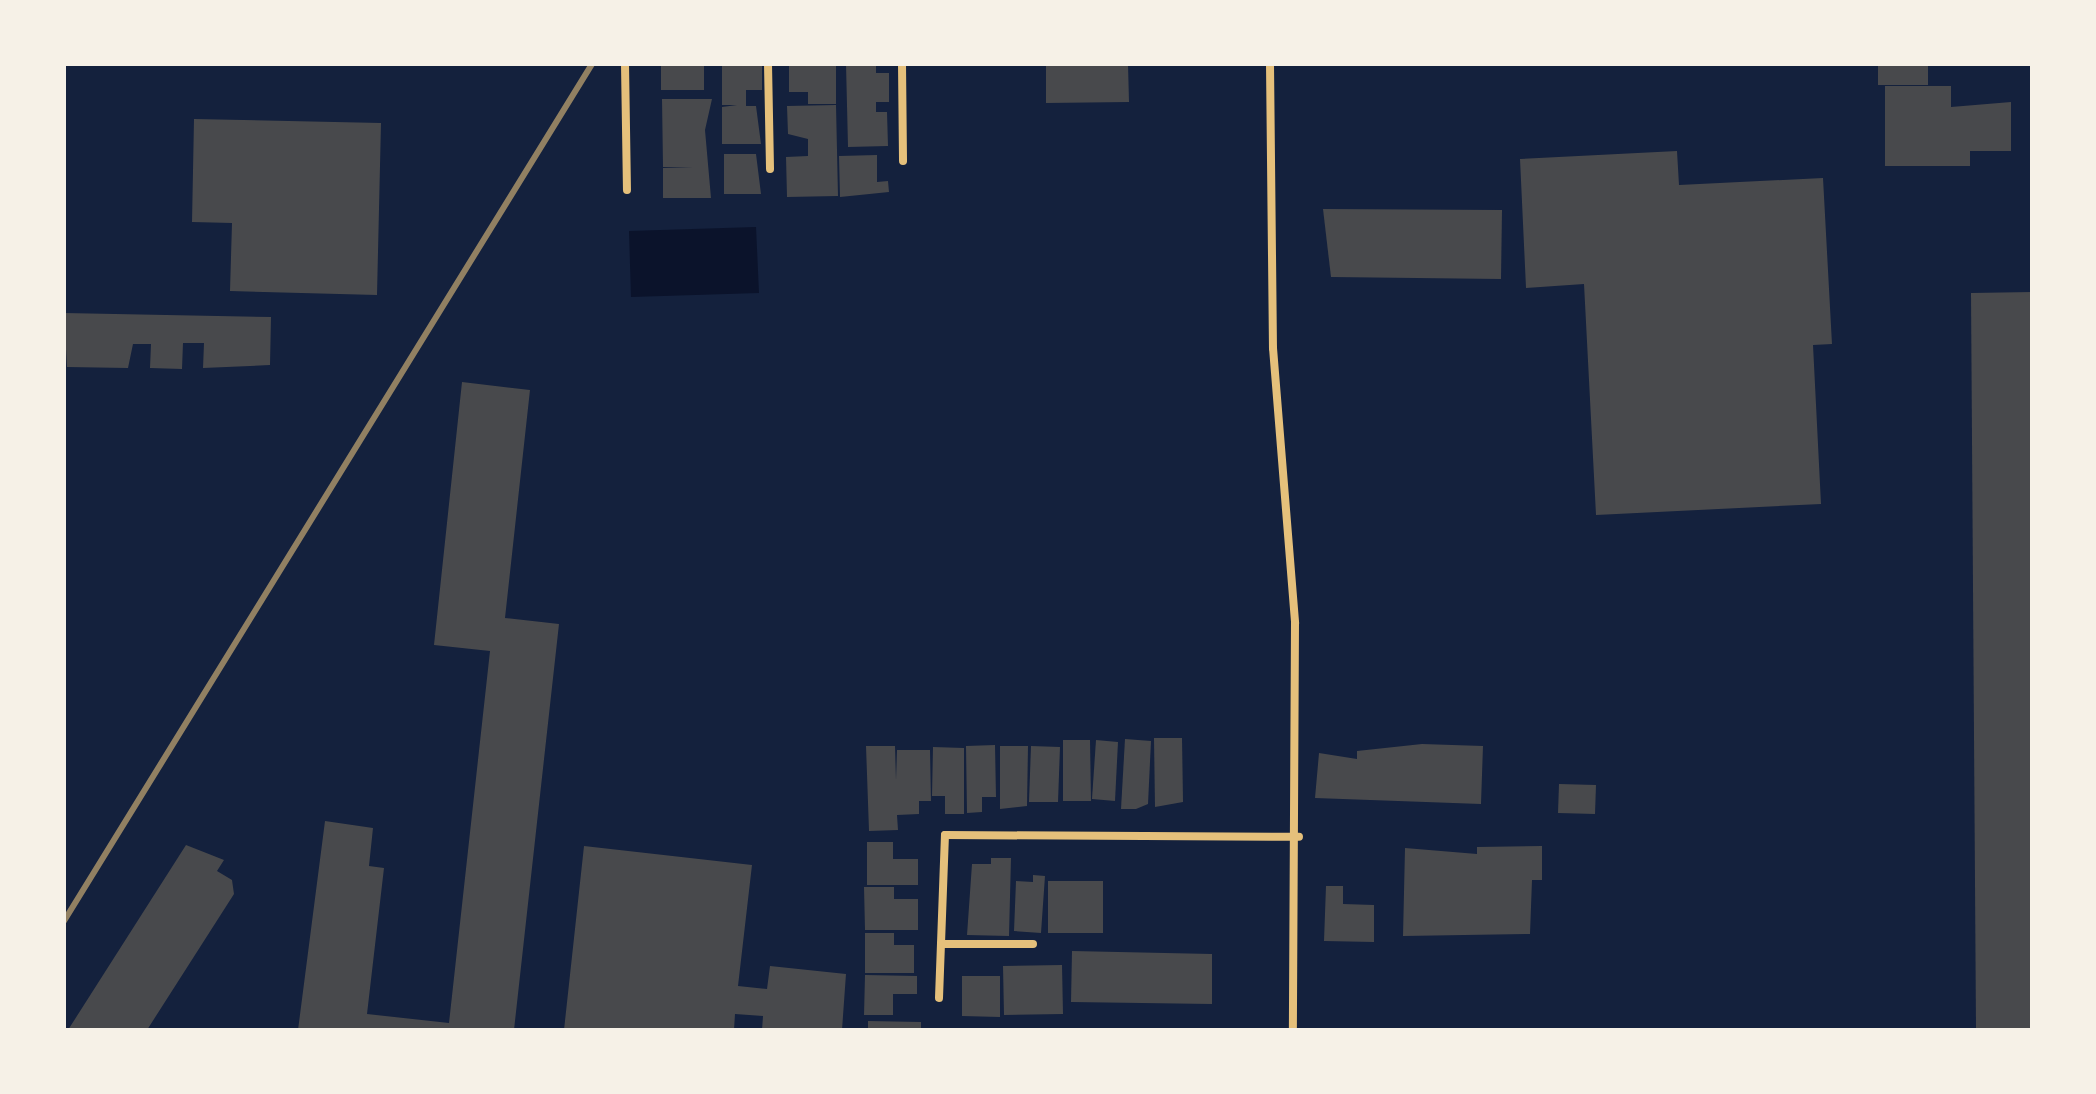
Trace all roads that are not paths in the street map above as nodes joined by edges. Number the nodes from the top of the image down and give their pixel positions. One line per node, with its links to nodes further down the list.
1 (625, 64): 7 (street)
2 (768, 64): 6 (street)
3 (902, 64): 5 (street)
4 (1270, 64): 8 (street)
5 (903, 161)
6 (770, 169)
7 (627, 190)
8 (1299, 837): 9 (street); 12 (street)
9 (941, 944): 10 (street); 11 (street)
10 (1033, 944)
11 (939, 998)
12 (1293, 1030)

